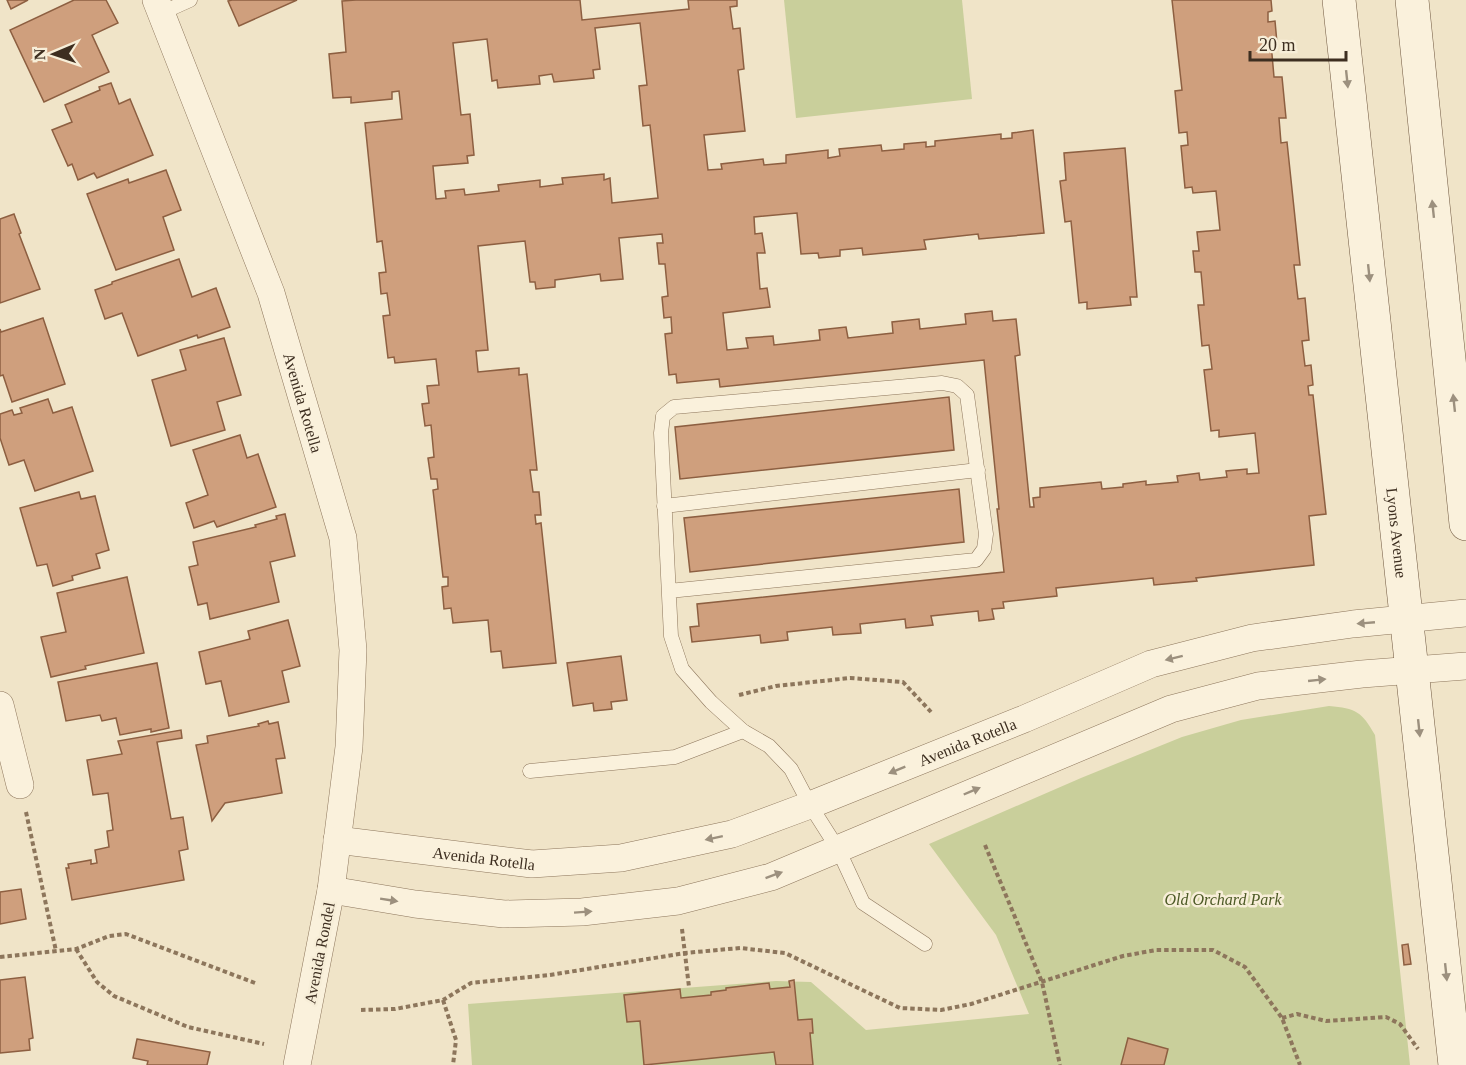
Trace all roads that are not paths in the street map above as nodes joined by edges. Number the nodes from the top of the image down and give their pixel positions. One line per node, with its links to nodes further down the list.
1 (190, 0): 4 (lane)
2 (1339, 0): 11 (main road, Lyons Avenue, one-way to 11)
3 (1412, 0): 5 (main road, one-way to 3)
4 (159, 6): 19 (street, Avenida Rotella)
5 (1458, 362): 8 (main road, one-way to 5)
6 (978, 470): 7 (lane); 7 (lane); 9 (lane)
7 (664, 506): 9 (lane)
8 (1466, 524)
9 (669, 591): 15 (lane)
10 (1466, 613): 11 (street, Avenida Rotella)
11 (1407, 619): 13 (main road, Lyons Avenue); 18 (street, Avenida Rotella, one-way to 18)
12 (1466, 666): 13 (street)
13 (1412, 670): 20 (street, one-way to 13); 24 (main road, Lyons Avenue, one-way to 24)
14 (0, 705): 17 (street)
15 (743, 730): 16 (lane); 18 (lane)
16 (530, 771)
17 (20, 785)
18 (810, 805): 19 (street, Avenida Rotella, one-way to 19); 20 (lane)
19 (337, 840): 21 (street, Avenida Rondel)
20 (838, 849): 21 (street, one-way to 20); 22 (lane)
21 (331, 890): 23 (street, Avenida Rondel)
22 (925, 944)
23 (297, 1065)
24 (1455, 1065)

